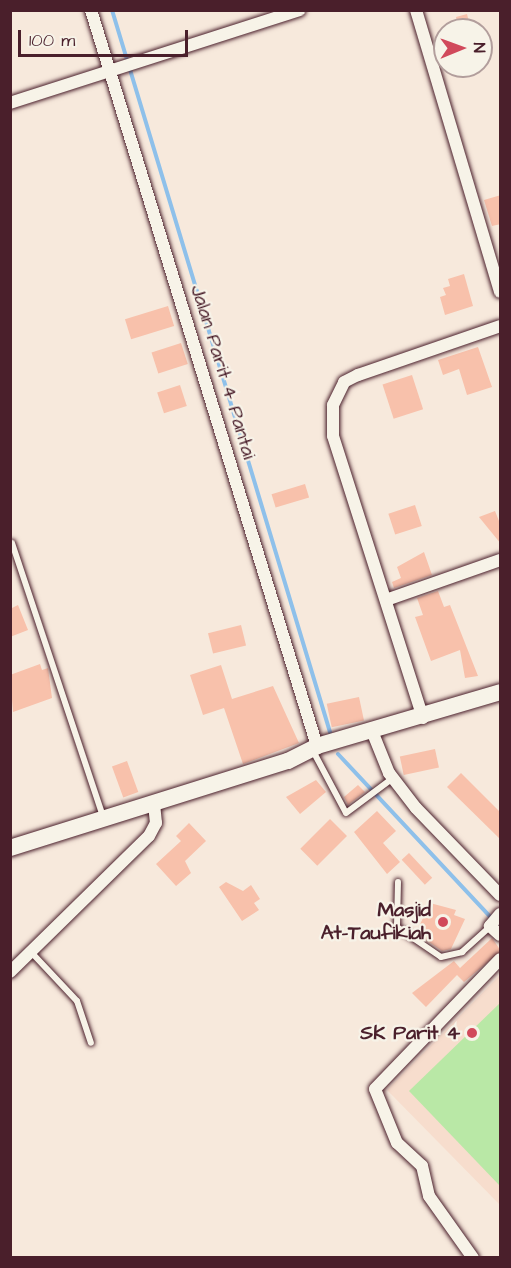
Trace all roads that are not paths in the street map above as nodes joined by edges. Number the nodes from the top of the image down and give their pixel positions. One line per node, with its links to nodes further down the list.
1 (91, 10): 4 (street, Jalan Parit 4 Pantai)
2 (299, 10): 4 (street)
3 (416, 10): 6 (street)
4 (110, 70): 5 (street); 14 (street, Jalan Parit 4 Pantai)
5 (10, 104)
6 (501, 292)
7 (501, 326): 10 (street)
8 (12, 543): 17 (lane)
9 (501, 560): 10 (street)
10 (386, 600): 12 (street)
11 (501, 692): 12 (street)
12 (423, 718): 13 (street)
13 (372, 731): 14 (street); 15 (street)
14 (314, 747): 15 (lane); 16 (street)
15 (393, 778): 20 (street)
16 (154, 803): 17 (street); 23 (street)
17 (103, 817): 18 (street)
18 (10, 848)
19 (398, 882): 21 (lane)
20 (501, 895)
21 (496, 919): 22 (street)
22 (501, 935)
23 (31, 952): 25 (street); 26 (lane)
24 (501, 959): 27 (street)
25 (10, 972)
26 (91, 1043)
27 (473, 1257)

